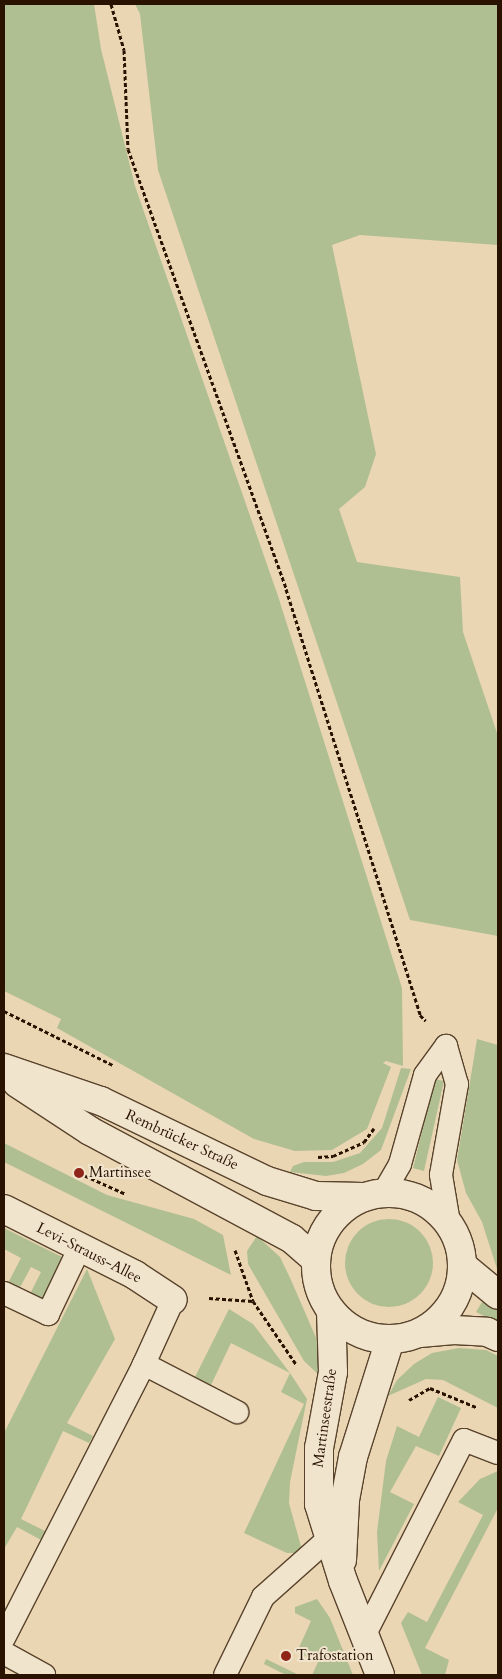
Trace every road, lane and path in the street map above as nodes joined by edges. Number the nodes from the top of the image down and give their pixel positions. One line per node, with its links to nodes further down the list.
1 (112, 4): 2 (path)
2 (446, 1046): 7 (lane); 9 (lane)
3 (4, 1068): 7 (main road, Rembrücker Straße)
4 (4, 1074): 11 (main road)
5 (376, 1126): 6 (path)
6 (314, 1157)
7 (373, 1194): 9 (main road, Rembrücker Straße); 11 (main road, Rembrücker Straße)
8 (4, 1209): 10 (main road, Levi-Strauss-Allee)
9 (449, 1223): 12 (main road, Rembrücker Straße)
10 (80, 1247): 13 (lane); 15 (main road, Levi-Strauss-Allee)
11 (315, 1260): 16 (main road, Rembrücker Straße)
12 (463, 1266): 14 (main road); 17 (main road, Rembrücker Straße)
13 (4, 1293)
14 (498, 1295)
15 (173, 1300): 20 (lane); 21 (path)
16 (330, 1311): 19 (main road, Rembrücker Straße); 26 (main road, Martinseestraße)
17 (420, 1333): 18 (main road, Rembrücker Straße); 19 (main road, Rembrücker Straße)
18 (498, 1338)
19 (390, 1340): 27 (main road, Martinseestraße)
20 (144, 1364): 24 (lane); 29 (lane)
21 (302, 1372)
22 (466, 1402): 23 (path)
23 (402, 1403)
24 (237, 1412)
25 (498, 1453): 28 (lane)
26 (328, 1539): 27 (main road, Martinseestraße); 32 (lane)
27 (343, 1581): 28 (main road, Martinseestraße)
28 (364, 1636): 33 (main road, Martinseestraße)
29 (4, 1638)
30 (4, 1653): 31 (lane)
31 (44, 1675)
32 (225, 1675)
33 (380, 1675)

